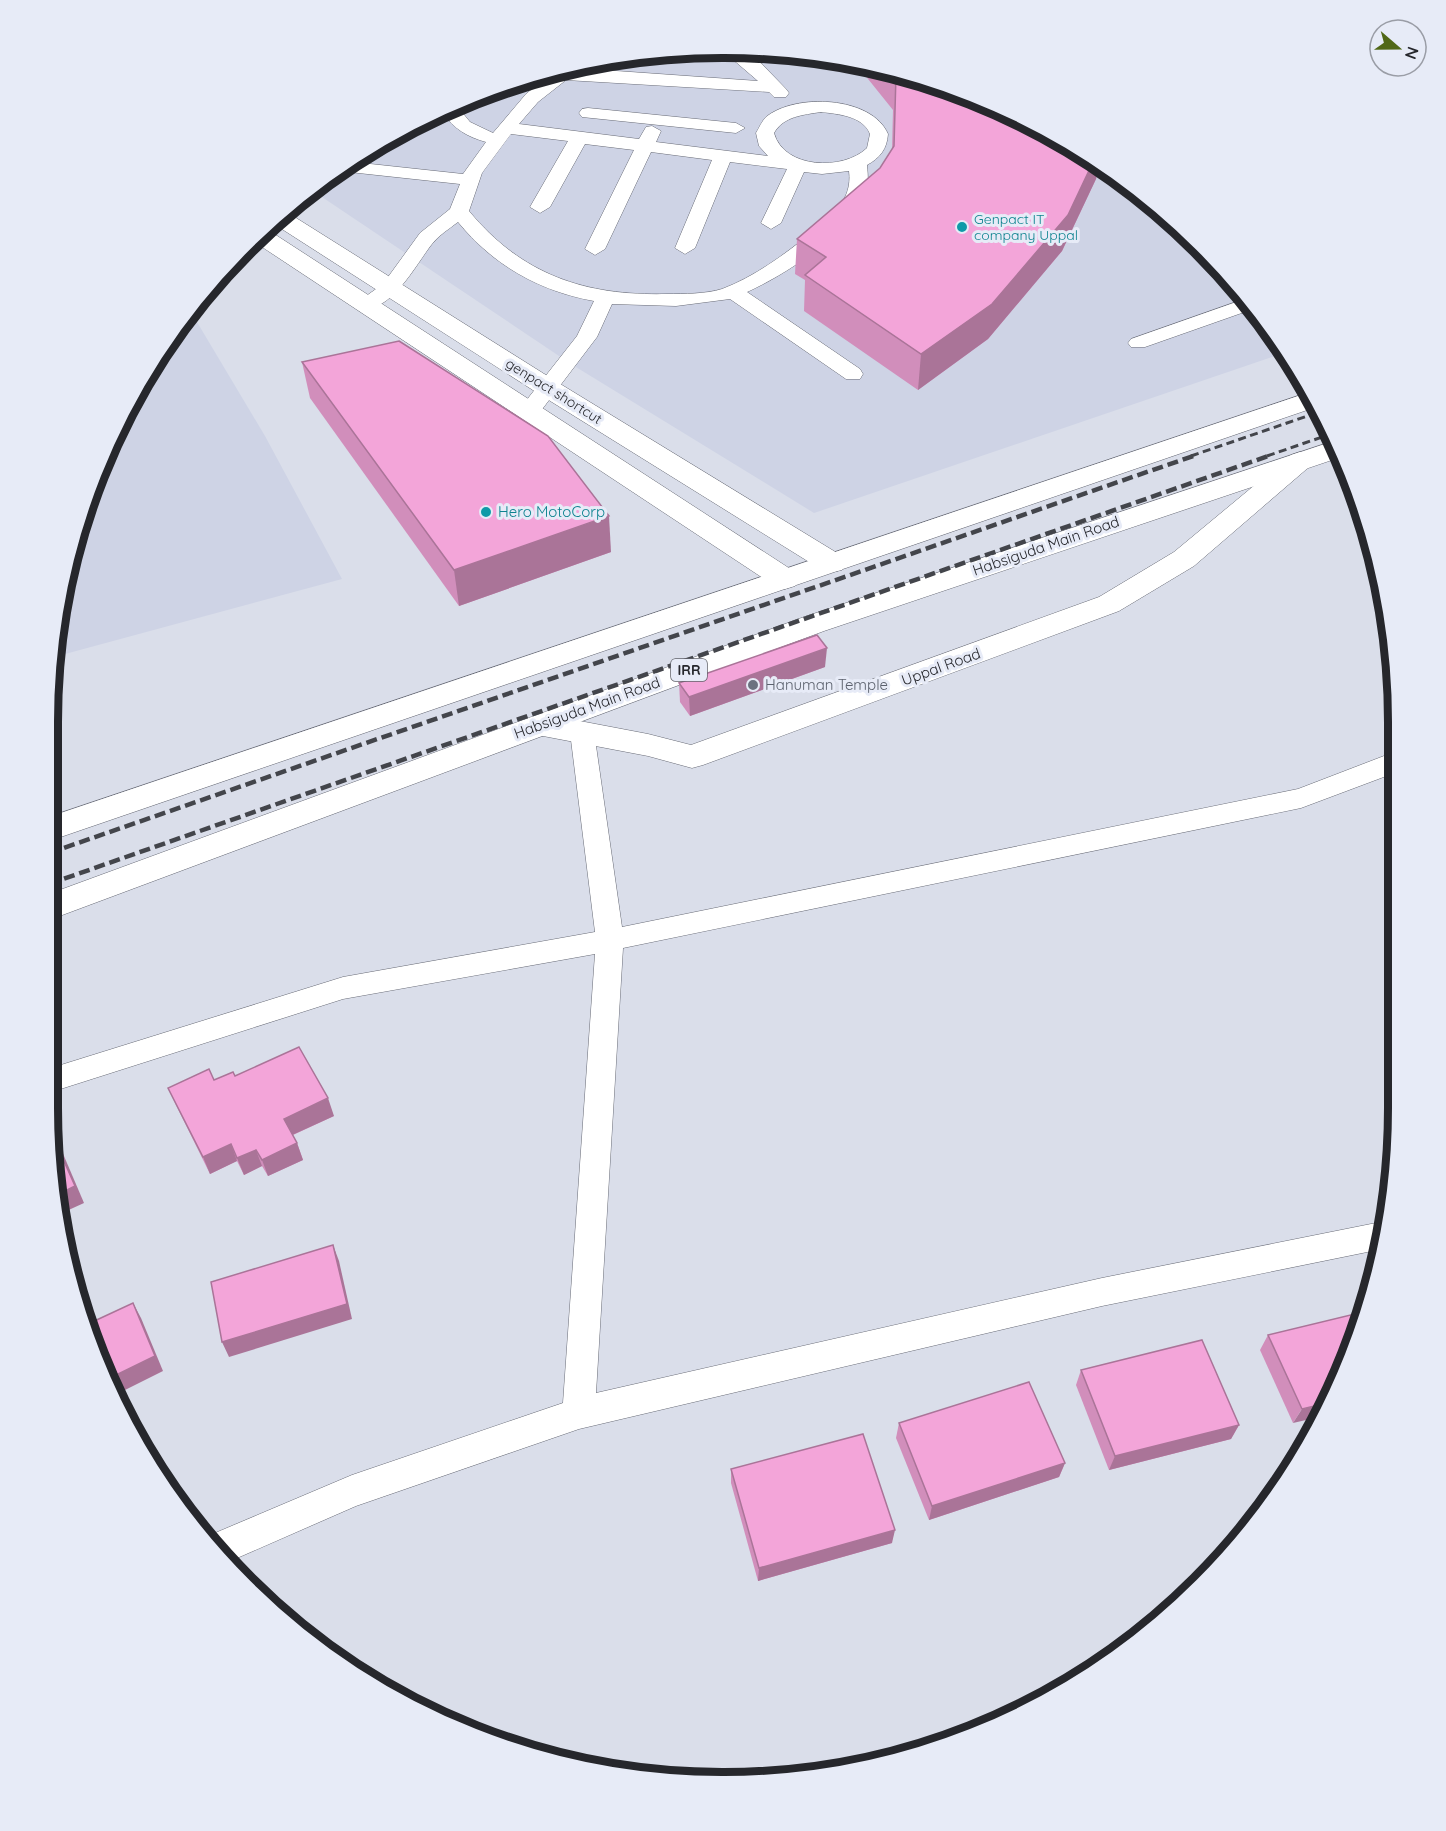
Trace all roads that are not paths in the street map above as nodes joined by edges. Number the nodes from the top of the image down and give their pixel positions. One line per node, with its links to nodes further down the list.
1 (745, 59): 4 (lane)
2 (583, 73): 4 (lane)
3 (553, 81): 10 (lane)
4 (774, 87): 5 (lane)
5 (795, 110): 14 (lane); 15 (lane)
6 (588, 113): 8 (lane)
7 (453, 116): 10 (lane)
8 (658, 120): 9 (lane); 12 (lane)
9 (736, 128)
10 (501, 134): 11 (lane); 17 (lane)
11 (579, 139): 12 (lane); 18 (lane)
12 (645, 147): 13 (lane); 24 (lane)
13 (723, 156): 15 (lane); 23 (lane)
14 (857, 162): 15 (lane); 26 (lane)
15 (798, 165): 21 (lane)
16 (357, 168): 17 (lane)
17 (471, 180): 19 (lane)
18 (540, 207)
19 (459, 212): 25 (lane); 27 (lane)
20 (287, 222): 25 (main road, genpact shortcut)
21 (771, 223)
22 (267, 240): 28 (main road)
23 (685, 248)
24 (595, 249)
25 (390, 288): 28 (lane); 32 (main road, genpact shortcut)
26 (732, 291): 27 (lane); 31 (lane)
27 (605, 298): 32 (lane)
28 (365, 304): 34 (main road)
29 (1241, 307): 30 (lane)
30 (1138, 342)
31 (853, 374)
32 (548, 388): 34 (lane); 37 (main road, genpact shortcut)
33 (1304, 402): 37 (main road)
34 (529, 411): 38 (main road)
35 (1329, 452): 36 (main road, Habsiguda Main Road / IRR)
36 (1300, 461): 39 (main road, Habsiguda Main Road / IRR); 40 (main road, Uppal Road)
37 (832, 563): 38 (main road)
38 (785, 579): 42 (main road)
39 (543, 725): 40 (main road, Uppal Road); 43 (main road, Habsiguda Main Road / IRR)
40 (582, 732): 44 (lane)
41 (1388, 765): 44 (lane)
42 (58, 826)
43 (58, 905)
44 (610, 940): 45 (lane); 47 (lane)
45 (58, 1078)
46 (1375, 1237): 47 (lane)
47 (579, 1413): 48 (lane)
48 (224, 1547)

